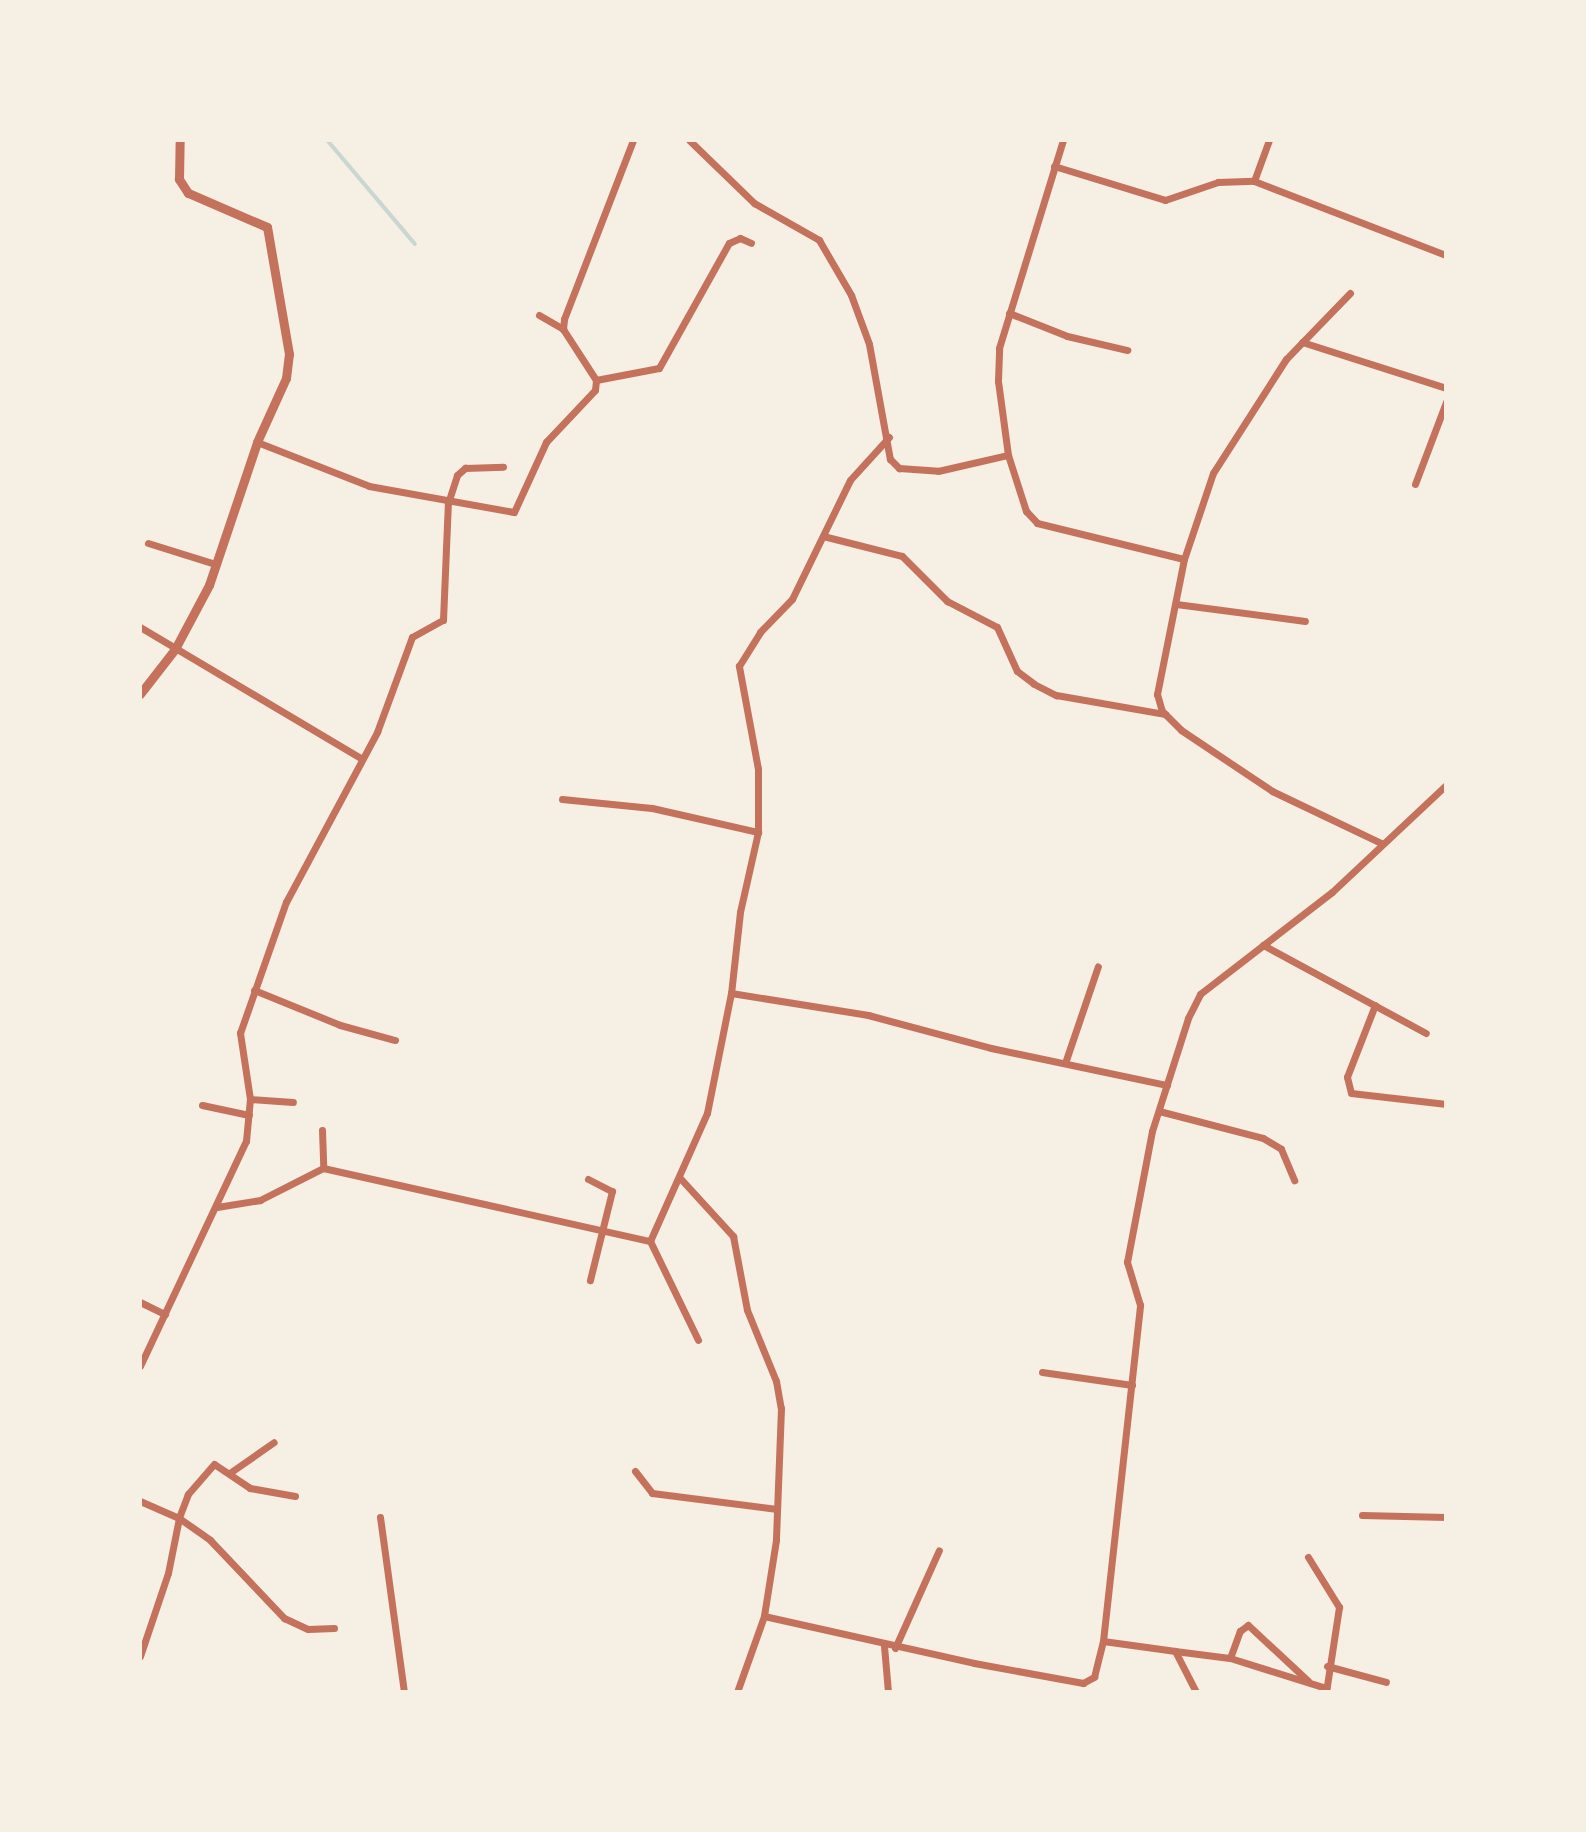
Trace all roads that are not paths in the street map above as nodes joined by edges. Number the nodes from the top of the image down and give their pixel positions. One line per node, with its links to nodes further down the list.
1 (180, 140): 20 (street)
2 (633, 140): 13 (street)
3 (689, 140): 19 (street)
4 (1063, 140): 6 (street)
5 (1269, 140): 7 (street)
6 (1054, 166): 7 (street); 11 (street)
7 (1254, 181): 9 (street)
8 (751, 243): 16 (street)
9 (1446, 255)
10 (1350, 293): 14 (street)
11 (1009, 313): 15 (street); 21 (street)
12 (539, 315): 13 (street)
13 (563, 329): 16 (street)
14 (1302, 342): 17 (street); 27 (street)
15 (1127, 350)
16 (596, 380): 24 (street)
17 (1446, 388)
18 (1446, 402): 23 (street)
19 (889, 437): 21 (street); 25 (street)
20 (257, 442): 24 (street); 28 (street)
21 (1008, 455): 27 (street)
22 (503, 467): 24 (street)
23 (1415, 484)
24 (448, 503): 35 (street)
25 (823, 536): 34 (street); 38 (street)
26 (148, 543): 28 (street)
27 (1184, 559): 29 (street)
28 (215, 564): 32 (street)
29 (1176, 604): 30 (street); 34 (street)
30 (1305, 621)
31 (140, 627): 32 (street)
32 (175, 649): 33 (street); 35 (street)
33 (140, 694)
34 (1165, 714): 39 (street)
35 (362, 759): 42 (street)
36 (1446, 785): 39 (street)
37 (562, 799): 38 (street)
38 (758, 832): 43 (street)
39 (1381, 843): 40 (street)
40 (1263, 945): 44 (street); 48 (street)
41 (1098, 966): 47 (street)
42 (254, 990): 46 (street); 49 (street)
43 (731, 993): 47 (street); 57 (street)
44 (1375, 1005): 45 (street); 51 (street)
45 (1426, 1033)
46 (395, 1040)
47 (1065, 1063): 48 (street)
48 (1167, 1085): 53 (street)
49 (250, 1099): 50 (street); 54 (street)
50 (293, 1102)
51 (1446, 1104)
52 (202, 1105): 54 (street)
53 (1159, 1111): 59 (street); 69 (street)
54 (249, 1115): 60 (street)
55 (322, 1130): 56 (street)
56 (323, 1168): 60 (street); 61 (street)
57 (680, 1178): 62 (street); 75 (street)
58 (588, 1179): 61 (street)
59 (1294, 1180)
60 (217, 1207): 65 (street)
61 (598, 1231): 62 (street); 63 (street)
62 (650, 1241): 66 (street)
63 (590, 1280)
64 (140, 1302): 65 (street)
65 (165, 1314): 67 (street)
66 (698, 1340)
67 (140, 1366)
68 (1042, 1372): 69 (street)
69 (1132, 1385): 84 (street)
70 (274, 1442): 72 (street)
71 (635, 1471): 75 (street)
72 (231, 1472): 73 (street); 79 (street)
73 (295, 1496)
74 (140, 1501): 79 (street)
75 (777, 1509): 82 (street)
76 (1362, 1515): 78 (street)
77 (380, 1517): 94 (street)
78 (1446, 1517)
79 (179, 1518): 83 (street); 88 (street)
80 (939, 1550): 86 (street)
81 (1308, 1557): 90 (street)
82 (764, 1616): 85 (street); 95 (street)
83 (334, 1628)
84 (1103, 1641): 86 (street); 87 (street)
85 (884, 1646): 86 (street); 96 (street)
86 (895, 1648)
87 (1175, 1651): 89 (street); 97 (street)
88 (140, 1656)
89 (1230, 1658): 91 (street); 91 (street)
90 (1327, 1666): 92 (street); 93 (street)
91 (1308, 1681): 93 (street)
92 (1386, 1682)
93 (1326, 1690)
94 (404, 1692)
95 (737, 1692)
96 (888, 1692)
97 (1196, 1692)

